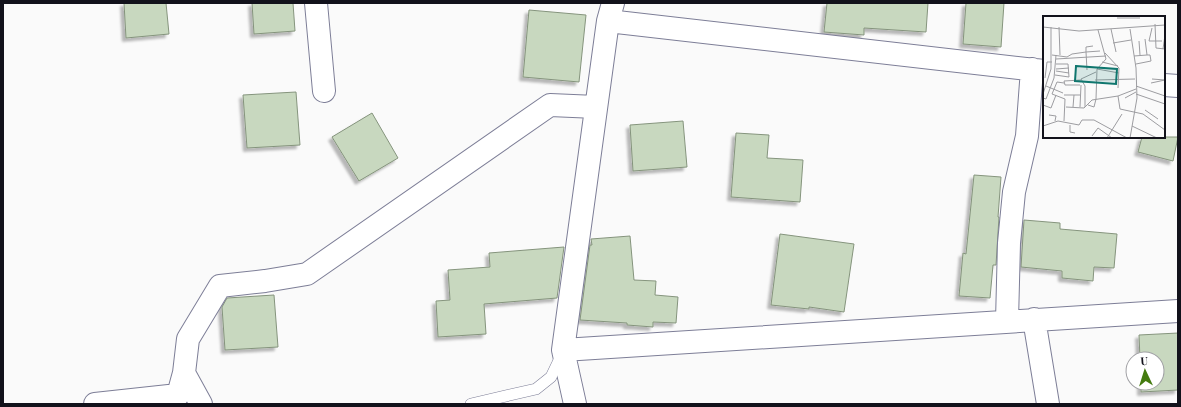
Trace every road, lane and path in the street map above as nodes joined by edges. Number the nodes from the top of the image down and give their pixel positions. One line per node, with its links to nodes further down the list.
1 (316, 3): 6 (street)
2 (610, 12): 3 (street); 7 (street)
3 (1038, 70): 10 (street)
4 (1165, 84): 5 (street)
5 (1178, 86)
6 (324, 91)
7 (596, 107): 11 (street); 12 (street)
8 (1178, 311): 9 (street)
9 (1034, 319): 10 (street); 17 (street)
10 (1007, 321): 11 (street)
11 (564, 350): 15 (lane); 16 (street)
12 (184, 373): 13 (street); 14 (street)
13 (95, 404)
14 (201, 404)
15 (471, 404)
16 (575, 404)
17 (1048, 404)

